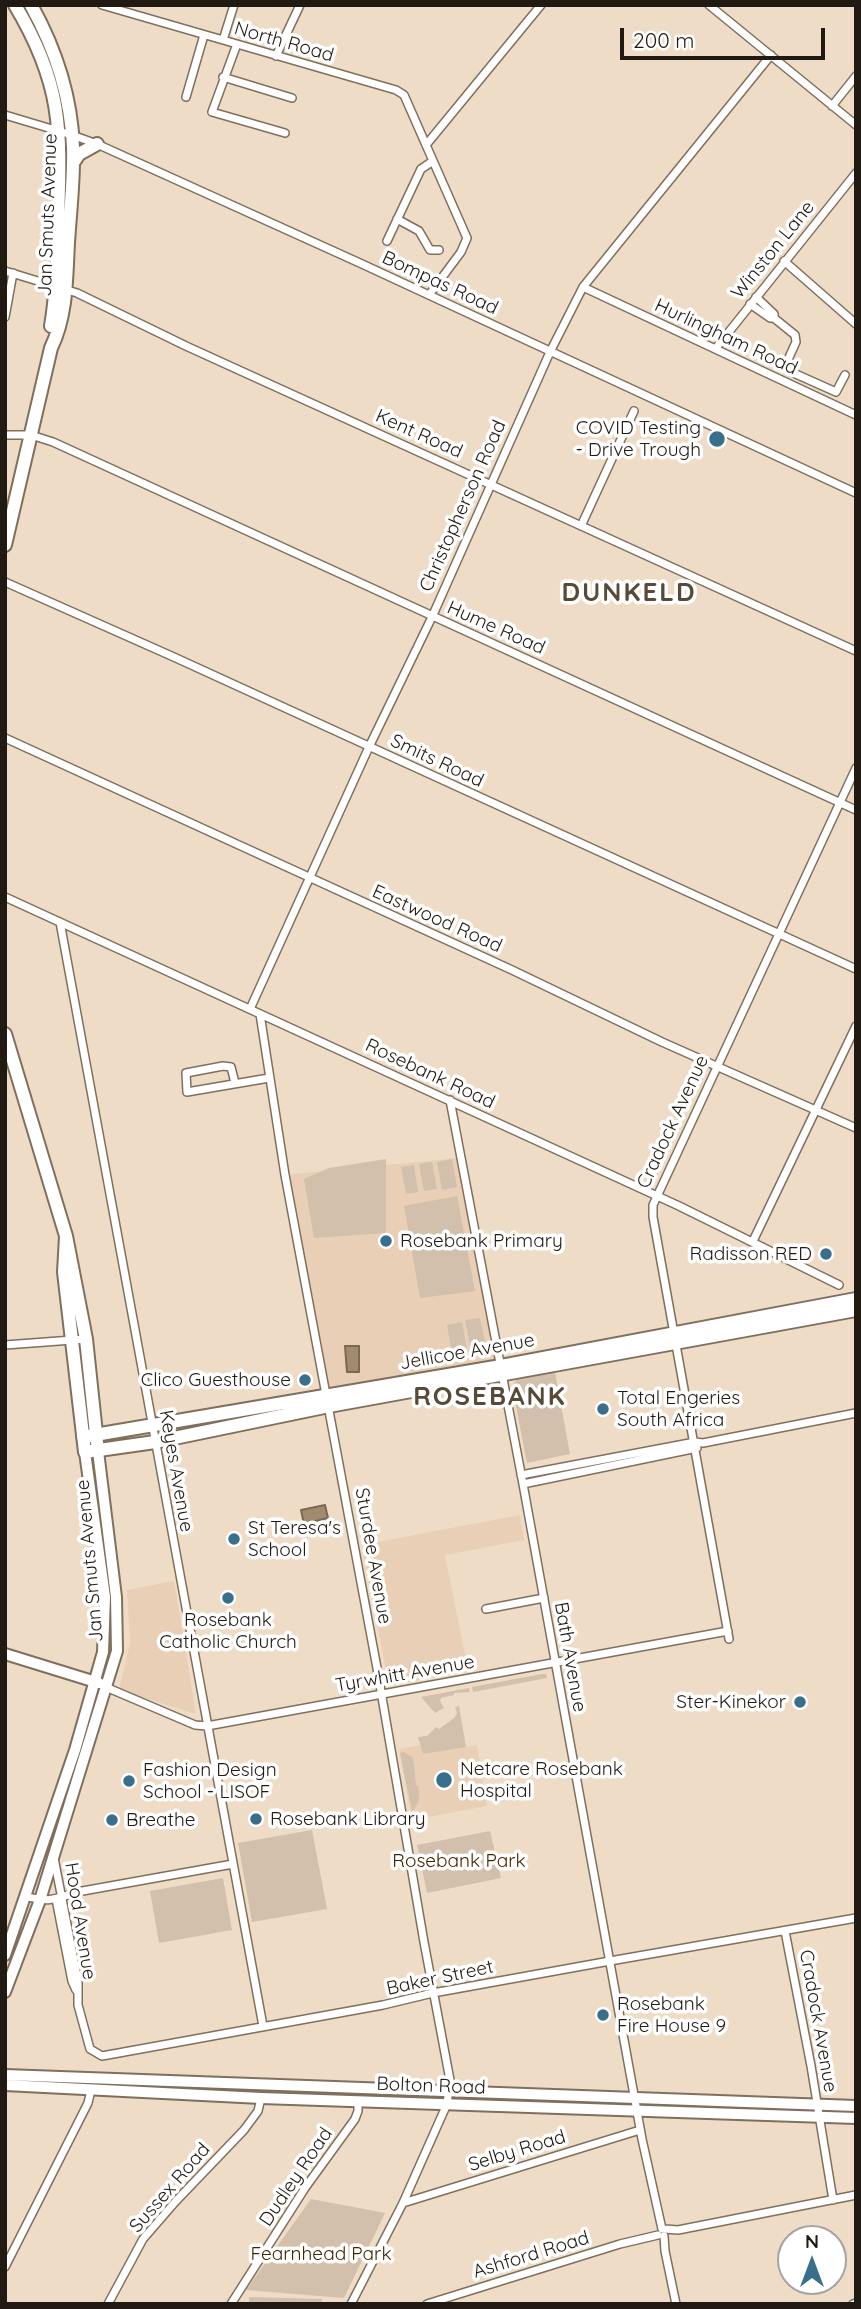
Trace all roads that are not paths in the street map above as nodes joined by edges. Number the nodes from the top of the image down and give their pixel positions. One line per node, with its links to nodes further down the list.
1 (15, 5): 21 (main road, Jan Smuts Avenue)
2 (31, 5): 21 (main road, Jan Smuts Avenue)
3 (103, 5): 8 (street, North Road)
4 (234, 5): 10 (street)
5 (300, 5): 12 (street)
6 (541, 5): 24 (street)
7 (709, 5): 13 (street)
8 (121, 8): 9 (street, North Road)
9 (204, 35): 10 (street, North Road); 16 (street)
10 (223, 40): 11 (street, North Road)
11 (237, 44): 12 (street, North Road); 15 (street)
12 (276, 55): 24 (street, North Road)
13 (771, 55): 18 (street); 34 (street, Christopherson Road)
14 (856, 76): 18 (street)
15 (223, 77): 17 (street); 22 (street)
16 (186, 97)
17 (292, 98)
18 (832, 106): 20 (street)
19 (5, 115): 21 (street, Bompas Road)
20 (856, 125)
21 (66, 133): 23 (street, Bompas Road); 26 (main road, Jan Smuts Avenue); 33 (main road, Jan Smuts Avenue)
22 (285, 133)
23 (97, 145): 26 (main road); 35 (street, Bompas Road)
24 (426, 145): 25 (street, North Road)
25 (433, 161): 28 (street); 35 (street, North Road)
26 (72, 163): 33 (main road, Jan Smuts Avenue)
27 (856, 173): 31 (street, Winston Lane)
28 (397, 219): 29 (street); 30 (street)
29 (387, 240)
30 (439, 250)
31 (784, 261): 36 (street, Winston Lane); 38 (street)
32 (9, 272): 33 (street, Kent Road); 37 (street)
33 (61, 287): 45 (main road, Jan Smuts Avenue); 46 (street, Kent Road)
34 (583, 287): 39 (street, Hurlingham Road); 40 (street, Christopherson Road)
35 (429, 295): 40 (street, Bompas Road)
36 (753, 301): 39 (street, Winston Lane); 41 (street)
37 (5, 317)
38 (856, 324)
39 (716, 348): 43 (street, Hurlingham Road)
40 (550, 352): 46 (street, Christopherson Road); 47 (street, Bompas Road)
41 (845, 375)
42 (634, 411): 48 (street)
43 (856, 415)
44 (5, 435): 45 (street, Hume Road)
45 (31, 435): 49 (main road, Jan Smuts Avenue); 51 (street, Hume Road)
46 (489, 484): 48 (street, Kent Road); 51 (street, Christopherson Road)
47 (856, 493)
48 (581, 526): 52 (street, Kent Road)
49 (5, 545)
50 (5, 582): 54 (street, Smits Road)
51 (432, 617): 54 (street, Christopherson Road); 56 (street, Hume Road)
52 (856, 651)
53 (5, 738): 58 (street, Eastwood Road)
54 (369, 747): 58 (street, Christopherson Road); 61 (street, Smits Road)
55 (856, 768): 56 (street, Cradock Avenue)
56 (840, 803): 57 (street, Hume Road); 61 (street, Cradock Avenue)
57 (856, 810)
58 (309, 878): 63 (street, Christopherson Road); 67 (street, Eastwood Road)
59 (5, 897): 60 (street, Rosebank Road)
60 (60, 922): 63 (street, Rosebank Road); 84 (street, Keyes Avenue)
61 (777, 934): 62 (street, Smits Road); 67 (street, Cradock Avenue)
62 (856, 969)
63 (250, 1009): 64 (street, Rosebank Road)
64 (260, 1014): 68 (street, Sturdee Avenue); 70 (street, Rosebank Road)
65 (856, 1026): 71 (street)
66 (5, 1034): 79 (main road, Jan Smuts Avenue)
67 (718, 1065): 71 (street, Eastwood Road); 73 (street, Cradock Avenue)
68 (269, 1078): 69 (street); 82 (street, Sturdee Avenue)
69 (235, 1083): 69 (street)
70 (450, 1100): 73 (street, Rosebank Road); 81 (street, Bath Avenue)
71 (816, 1109): 72 (street, Eastwood Road); 74 (street)
72 (856, 1128)
73 (655, 1196): 74 (street, Rosebank Road); 78 (street, Cradock Avenue)
74 (753, 1241): 75 (street, Rosebank Road)
75 (839, 1285)
76 (856, 1299): 78 (main road, Jellicoe Avenue)
77 (856, 1310): 78 (main road, Jellicoe Avenue)
78 (676, 1337): 81 (main road, Jellicoe Avenue); 87 (street, Cradock Avenue)
79 (80, 1339): 80 (street); 85 (main road, Jan Smuts Avenue)
80 (5, 1345)
81 (501, 1371): 82 (main road, Jellicoe Avenue); 89 (street, Bath Avenue)
82 (327, 1401): 84 (main road, Jellicoe Avenue); 86 (main road, Jellicoe Avenue); 97 (street, Sturdee Avenue)
83 (856, 1413): 87 (street)
84 (152, 1427): 85 (main road, Jellicoe Avenue); 86 (street, Keyes Avenue)
85 (90, 1436): 88 (main road, Jan Smuts Avenue)
86 (155, 1442): 88 (main road, Jellicoe Avenue); 98 (street, Keyes Avenue)
87 (698, 1445): 89 (street); 92 (street, Cradock Avenue)
88 (91, 1451): 95 (main road, Jan Smuts Avenue); 96 (main road, Jan Smuts Avenue)
89 (522, 1480): 90 (street, Bath Avenue)
90 (544, 1598): 91 (street); 94 (street, Bath Avenue)
91 (486, 1609)
92 (729, 1635): 94 (street, Tyrwhitt Avenue)
93 (5, 1654): 95 (main road, Tyrwhitt Avenue)
94 (556, 1664): 97 (street, Tyrwhitt Avenue); 107 (street, Bath Avenue)
95 (95, 1682): 96 (main road, Tyrwhitt Avenue); 101 (main road, Jan Smuts Avenue)
96 (108, 1688): 98 (street, Tyrwhitt Avenue); 99 (main road, Jan Smuts Avenue)
97 (382, 1696): 98 (street, Tyrwhitt Avenue); 110 (street, Sturdee Avenue)
98 (207, 1726): 100 (street, Keyes Avenue)
99 (54, 1854): 102 (street, Hood Avenue); 103 (main road, Jan Smuts Avenue)
100 (233, 1864): 102 (street); 111 (street, Keyes Avenue)
101 (25, 1896): 103 (street); 106 (main road, Jan Smuts Avenue)
102 (59, 1899): 103 (street); 108 (street, Hood Avenue)
103 (40, 1900): 109 (main road, Jan Smuts Avenue)
104 (856, 1918): 105 (street, Baker Street)
105 (786, 1931): 107 (street, Baker Street); 120 (street, Cradock Avenue)
106 (5, 1955)
107 (610, 1961): 110 (street, Baker Street); 116 (street, Bath Avenue)
108 (76, 1991): 111 (street, Baker Street)
109 (5, 1992)
110 (433, 1993): 111 (street, Baker Street); 115 (street, Sturdee Avenue)
111 (263, 2026)
112 (5, 2075): 115 (main road, Bolton Road)
113 (5, 2085): 114 (main road, Bolton Road)
114 (91, 2090): 117 (main road, Bolton Road); 130 (street)
115 (450, 2091): 116 (main road, Bolton Road); 119 (street, Sturdee Avenue)
116 (635, 2097): 120 (main road, Bolton Road); 122 (street, Bath Avenue)
117 (261, 2098): 118 (main road, Bolton Road); 131 (street, Sussex Road)
118 (358, 2101): 119 (main road, Bolton Road); 132 (street, Dudley Road)
119 (447, 2104): 122 (main road, Bolton Road); 128 (street, Sturdee Avenue)
120 (818, 2105): 121 (main road, Bolton Road); 123 (street, Cradock Avenue)
121 (856, 2106)
122 (638, 2111): 123 (main road, Bolton Road); 125 (street, Bath Avenue)
123 (819, 2117): 124 (main road, Bolton Road); 127 (street, Cradock Avenue)
124 (856, 2118)
125 (640, 2130): 128 (street, Selby Road); 129 (street, Bath Avenue)
126 (856, 2195): 127 (street, Ashford Road)
127 (833, 2200): 129 (street, Ashford Road)
128 (403, 2203): 133 (street, Sturdee Avenue)
129 (661, 2233): 134 (street, Ashford Road); 135 (street, Bath Avenue)
130 (5, 2267)
131 (108, 2304)
132 (231, 2304)
133 (351, 2304)
134 (427, 2304)
135 (676, 2304)

